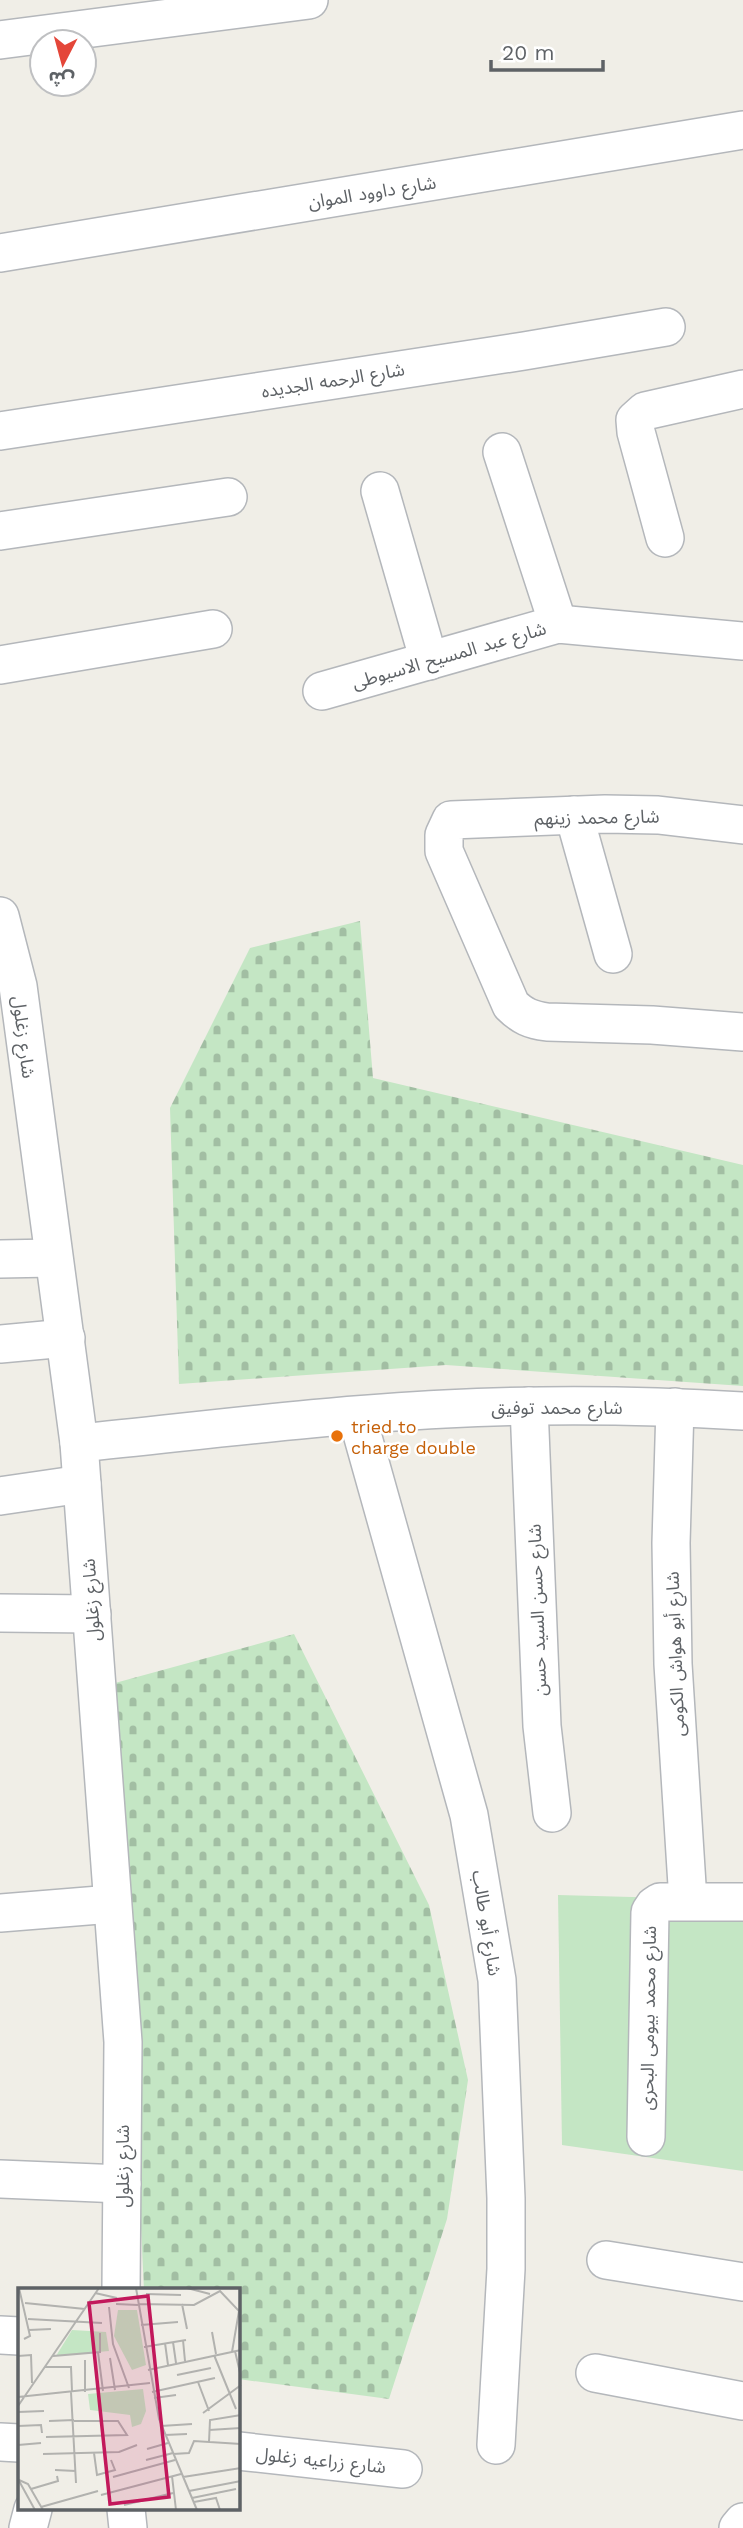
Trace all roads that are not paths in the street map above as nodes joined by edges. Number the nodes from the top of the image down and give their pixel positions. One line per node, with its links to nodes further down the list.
1 (309, 0): 2 (street)
2 (0, 40)
3 (743, 130): 4 (street, شارع داوود الموان)
4 (0, 253)
5 (666, 327): 7 (street, شارع الرحمه الجديده)
6 (743, 389): 12 (street)
7 (0, 431)
8 (502, 452): 13 (street)
9 (380, 491): 16 (street)
10 (228, 496): 11 (street)
11 (0, 531)
12 (665, 538)
13 (558, 624): 15 (street, شارع عبد المسيح الاسيوطى); 16 (street, شارع عبد المسيح الاسيوطى)
14 (213, 629): 17 (street)
15 (743, 641)
16 (429, 662): 18 (street, شارع عبد المسيح الاسيوطى)
17 (0, 665)
18 (322, 691)
19 (574, 816): 20 (street, شارع محمد زينهم); 22 (street); 23 (street, شارع محمد زينهم)
20 (743, 825)
21 (0, 916): 24 (street, شارع زغلول)
22 (613, 954)
23 (743, 1032)
24 (53, 1258): 25 (street); 26 (street, شارع زغلول)
25 (0, 1259)
26 (66, 1338): 27 (street); 32 (street, شارع زغلول)
27 (0, 1344)
28 (529, 1406): 29 (street, شارع محمد توفيق); 31 (street, شارع محمد توفيق); 37 (street, شارع حسن السيد حسن)
29 (675, 1407): 30 (street, شارع محمد توفيق); 38 (street, شارع أبو هواش الكومى)
30 (743, 1411)
31 (357, 1416): 32 (street, شارع محمد توفيق); 54 (street, شارع أبو طالب)
32 (79, 1443): 33 (street, شارع زغلول)
33 (82, 1484): 34 (street); 36 (street, شارع زغلول)
34 (0, 1496)
35 (0, 1613): 36 (street)
36 (92, 1614): 40 (street, شارع زغلول)
37 (552, 1814)
38 (688, 1902): 39 (street, شارع محمد بيومى البحرى); 42 (street, شارع محمد بيومى البحرى)
39 (743, 1902)
40 (112, 1904): 41 (street); 44 (street, شارع زغلول)
41 (0, 1913)
42 (646, 2137)
43 (0, 2179): 44 (street)
44 (122, 2184): 47 (street, شارع زغلول)
45 (606, 2260): 46 (street)
46 (743, 2282)
47 (121, 2288)
48 (0, 2336): 49 (street)
49 (18, 2336)
50 (595, 2373): 51 (street)
51 (743, 2401)
52 (0, 2442): 53 (street)
53 (18, 2443)
54 (496, 2445)
55 (240, 2451): 56 (street, شارع زراعيه زغلول)
56 (403, 2469)
57 (33, 2510): 60 (street)
58 (126, 2510): 61 (street)
59 (743, 2522): 62 (street)
60 (28, 2528)
61 (128, 2528)
62 (738, 2528)

